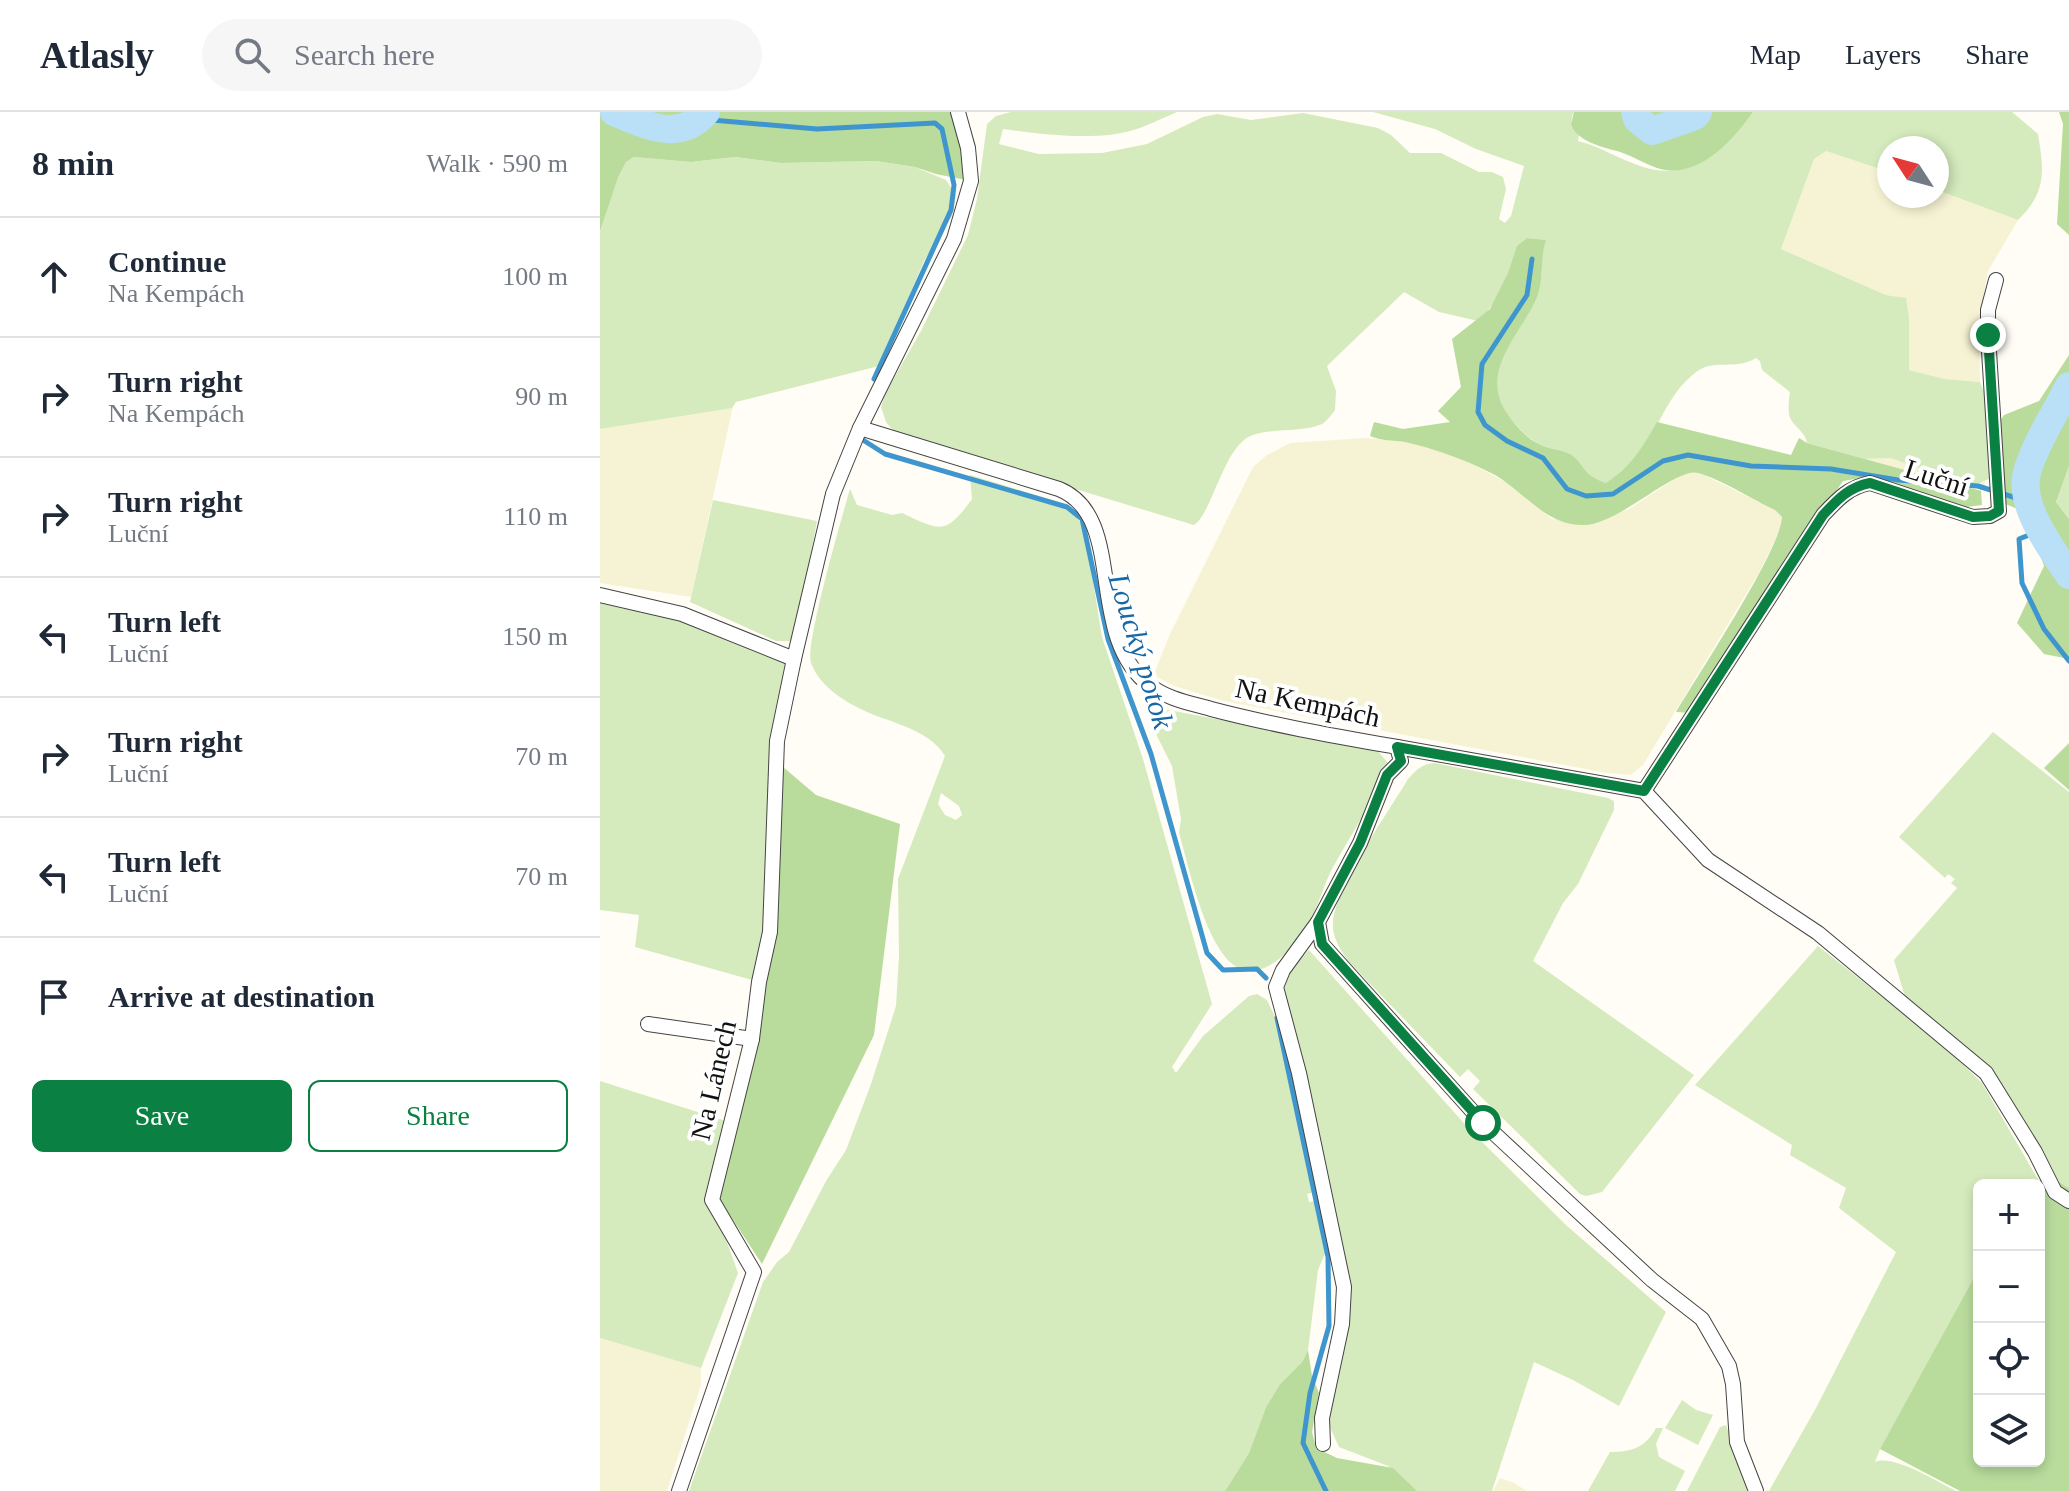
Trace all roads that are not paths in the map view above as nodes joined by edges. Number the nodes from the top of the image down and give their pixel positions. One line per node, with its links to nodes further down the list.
1 (958, 112): 3 (street)
2 (1996, 280): 7 (street, Luční)
3 (860, 428): 5 (street, Na Lánech); 6 (street, Na Kempách)
4 (600, 595): 5 (street)
5 (794, 659): 10 (street, Na Lánech)
6 (1397, 747): 7 (street); 8 (street, Na Kempách)
7 (1644, 791): 11 (street)
8 (1318, 922): 12 (street); 14 (street)
9 (648, 1024): 10 (street)
10 (752, 1039): 13 (street, Na Lánech)
11 (2069, 1201)
12 (1323, 1444)
13 (679, 1491)
14 (1756, 1491)

